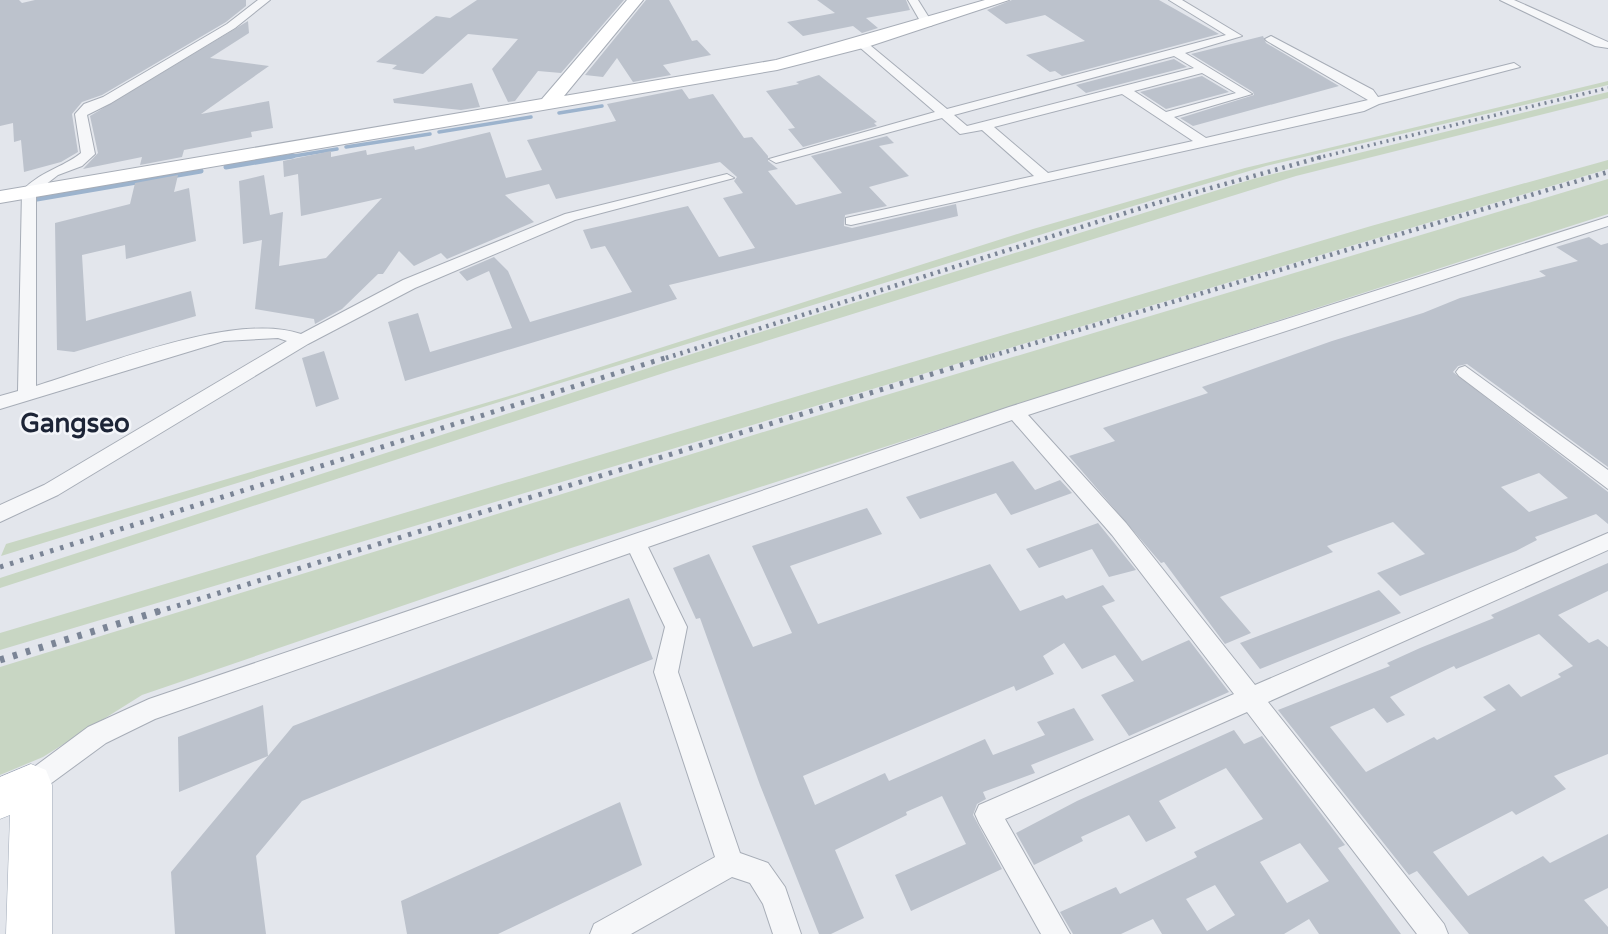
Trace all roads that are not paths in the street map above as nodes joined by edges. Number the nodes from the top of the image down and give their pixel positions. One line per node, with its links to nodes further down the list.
1 (265, 0): 24 (street)
2 (635, 0): 16 (main road)
3 (913, 0): 7 (street)
4 (1001, 0): 7 (main road)
5 (1174, 0): 11 (street)
6 (1505, 0): 10 (street)
7 (927, 24): 9 (main road)
8 (1271, 39): 15 (street)
9 (861, 43): 16 (main road); 17 (street)
10 (1608, 45)
11 (1175, 52): 13 (street); 17 (street)
12 (1514, 66): 15 (street)
13 (1204, 69): 14 (street); 18 (street)
14 (1125, 90): 18 (street); 19 (street)
15 (1375, 101): 20 (street)
16 (546, 106): 24 (main road)
17 (944, 113): 19 (street); 21 (street)
18 (1164, 116): 20 (street)
19 (985, 126): 23 (street)
20 (1203, 142): 23 (street)
21 (776, 159)
22 (727, 178): 28 (street)
23 (1045, 178): 26 (street)
24 (29, 191): 25 (main road); 30 (street)
25 (0, 197)
26 (851, 221)
27 (1608, 221): 32 (street)
28 (302, 340): 30 (street); 34 (street)
29 (1465, 373): 33 (street)
30 (27, 395): 31 (street)
31 (0, 403)
32 (1015, 412): 36 (street); 37 (street)
33 (1608, 481)
34 (0, 514)
35 (1608, 541): 37 (street)
36 (635, 542): 38 (street); 39 (street)
37 (1248, 698): 43 (street); 44 (street)
38 (15, 792): 40 (main road)
39 (730, 863): 41 (street); 42 (street)
40 (29, 934)
41 (604, 934)
42 (787, 934)
43 (1056, 934)
44 (1434, 934)

